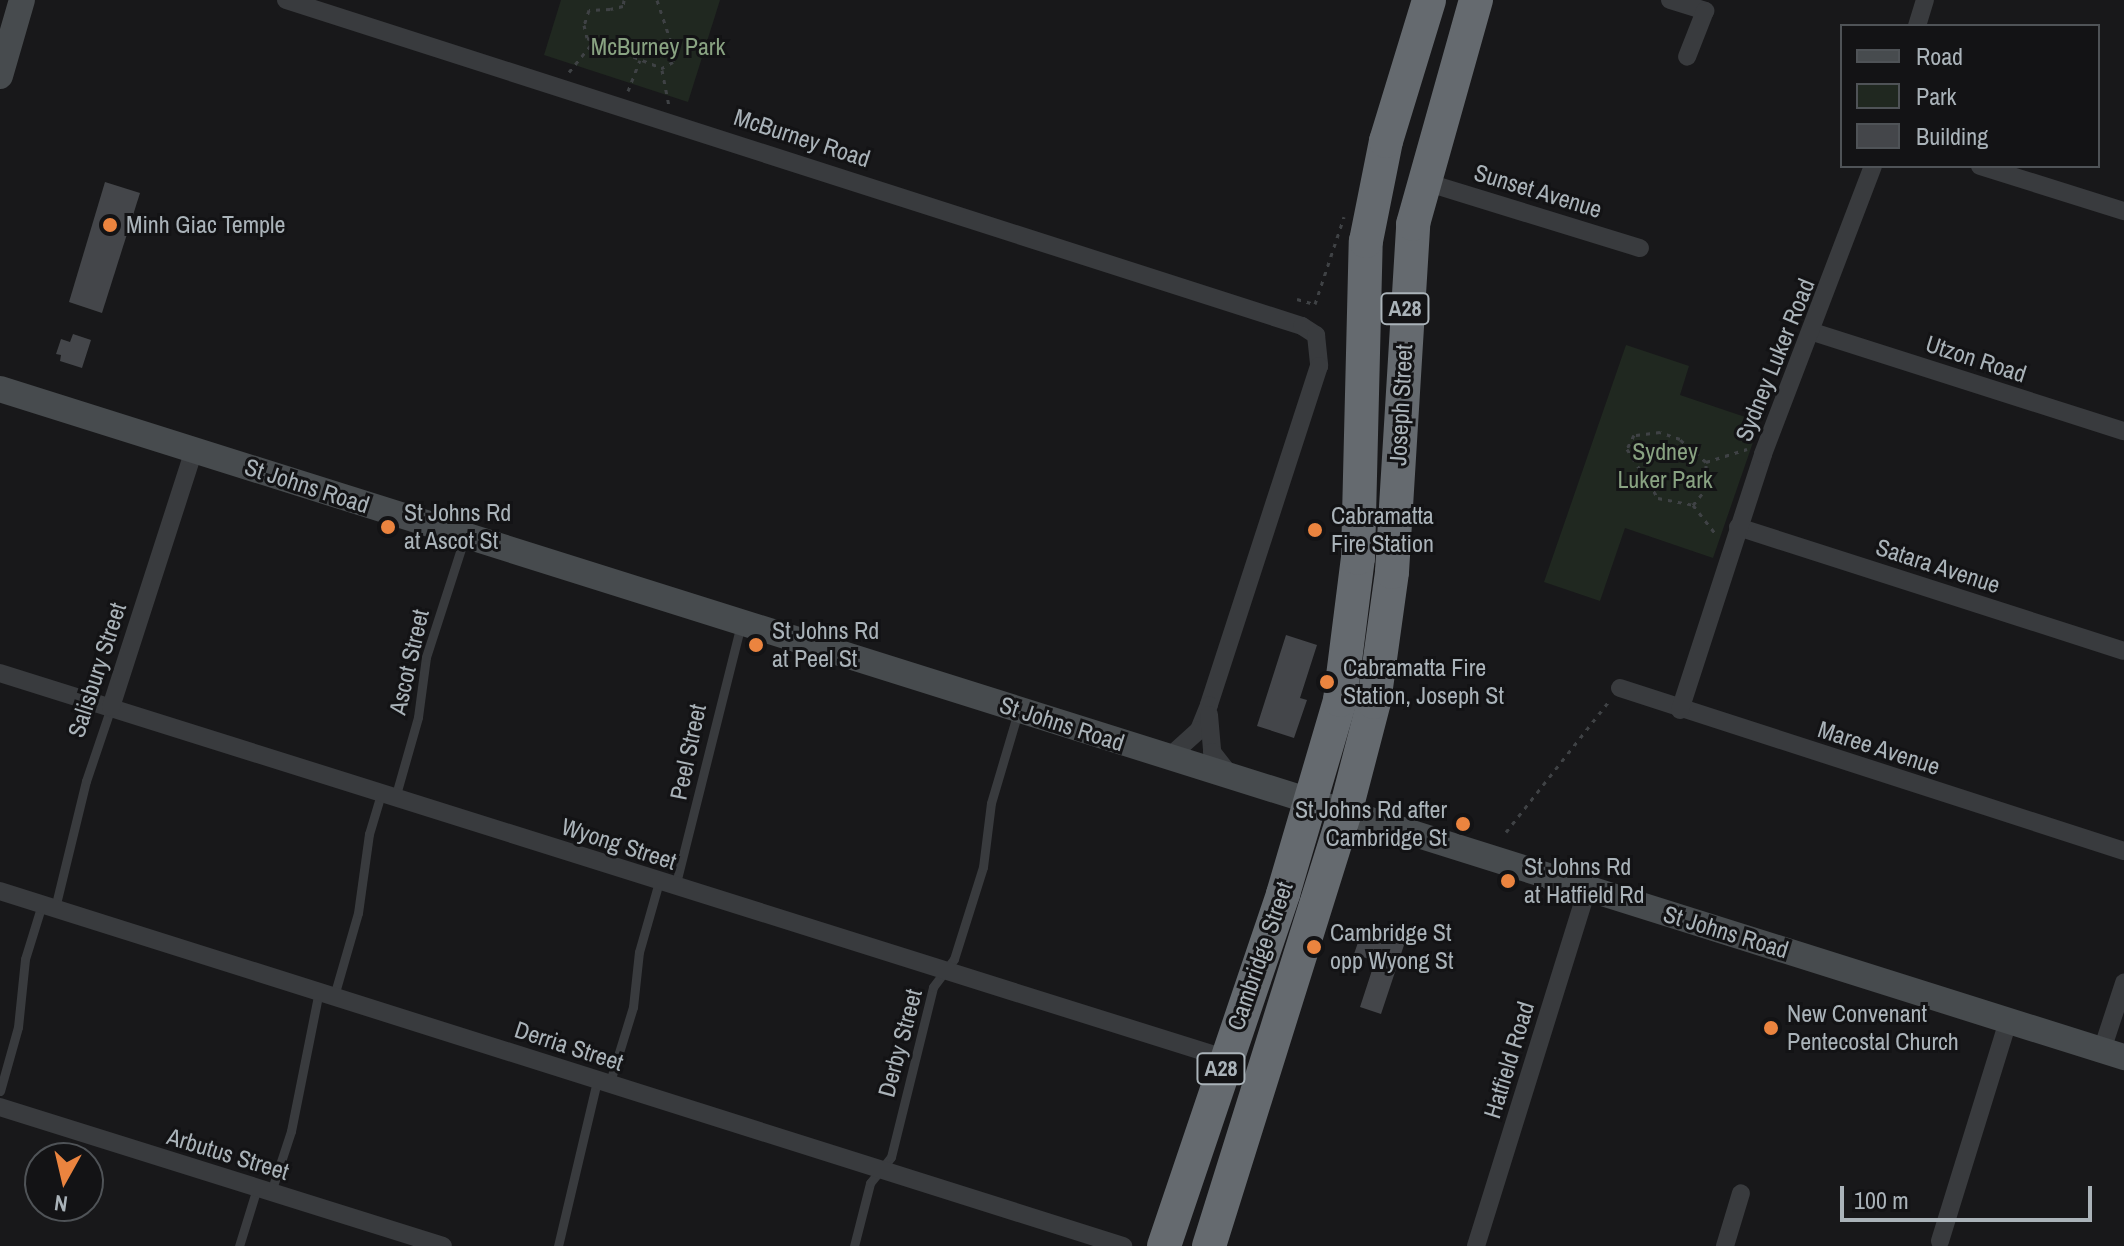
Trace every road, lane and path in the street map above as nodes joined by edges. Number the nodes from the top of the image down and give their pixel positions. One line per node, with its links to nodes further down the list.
1 (22, 0): 14 (main road)
2 (286, 0): 15 (street, McBurney Road)
3 (624, 0): 10 (path)
4 (657, 0): 13 (path)
5 (1429, 0): 46 (highway, Joseph Street / A28)
6 (1476, 0): 20 (highway, Joseph Street / A28)
7 (1670, 0): 11 (street)
8 (1925, 0): 9 (street)
9 (1918, 24)
10 (594, 41): 12 (path); 15 (path)
11 (1687, 57)
12 (640, 59): 13 (path); 16 (path)
13 (662, 68): 17 (path)
14 (0, 76)
15 (559, 85): 16 (street, McBurney Road)
16 (623, 105): 17 (street, McBurney Road)
17 (671, 121): 39 (street, McBurney Road)
18 (1872, 168): 25 (street, Sydney Luker Road)
19 (1986, 168): 21 (street)
20 (1422, 181): 22 (street, Sunset Avenue); 47 (highway, Joseph Street / A28)
21 (2124, 211)
22 (1640, 248)
23 (1297, 299): 24 (path)
24 (1315, 304)
25 (1813, 332): 27 (street, Utzon Road); 29 (street, Sydney Luker Road)
26 (0, 389): 28 (main road, St Johns Road)
27 (2124, 431)
28 (194, 450): 33 (main road, St Johns Road); 40 (street, Salisbury Street)
29 (1763, 454): 30 (path); 32 (street, Sydney Luker Road)
30 (1706, 462): 31 (path); 31 (path)
31 (1693, 505): 34 (path)
32 (1738, 527): 34 (street, Sydney Luker Road); 36 (street, Satara Avenue)
33 (465, 535): 35 (main road, St Johns Road); 45 (lane, Ascot Street)
34 (1733, 546): 42 (street, Sydney Luker Road)
35 (741, 625): 41 (main road, St Johns Road); 50 (lane, Peel Street)
36 (2124, 651)
37 (0, 673): 40 (street, Wyong Street)
38 (1620, 688): 42 (street, Maree Avenue); 48 (path)
39 (1209, 705): 43 (street); 44 (street)
40 (111, 707): 45 (street, Wyong Street); 53 (lane, Salisbury Street)
41 (1018, 709): 43 (main road, St Johns Road); 54 (lane, Derby Street)
42 (1680, 710): 49 (street, Maree Avenue)
43 (1168, 758): 44 (main road, St Johns Road)
44 (1232, 778): 46 (main road, St Johns Road)
45 (388, 796): 50 (street, Wyong Street); 56 (lane, Ascot Street)
46 (1310, 803): 47 (main road, St Johns Road); 59 (highway, Cambridge Street / A28)
47 (1345, 813): 51 (main road, St Johns Road); 73 (highway, Cambridge Street / A28)
48 (1506, 832)
49 (2124, 851)
50 (667, 885): 54 (street, Wyong Street); 60 (lane, Peel Street)
51 (1587, 889): 57 (main road, St Johns Road); 74 (street, Hatfield Road)
52 (0, 891): 53 (street, Derria Street)
53 (49, 906): 56 (street, Derria Street); 61 (lane, Salisbury Street)
54 (944, 972): 59 (street, Wyong Street); 63 (lane, Derby Street)
55 (2124, 983): 58 (street)
56 (327, 994): 60 (street, Derria Street); 64 (lane, Ascot Street)
57 (2008, 1021): 58 (main road, St Johns Road); 66 (street)
58 (2113, 1054)
59 (1224, 1058): 72 (highway, Cambridge Street / A28)
60 (603, 1083): 63 (street, Derria Street); 69 (lane, Peel Street)
61 (0, 1091)
62 (0, 1107): 64 (street, Arbutus Street)
63 (881, 1168): 70 (lane, Derby Street); 71 (street, Derria Street)
64 (264, 1190): 67 (lane, Ascot Street); 68 (street, Arbutus Street)
65 (1741, 1193): 75 (street)
66 (1940, 1241)
67 (239, 1246)
68 (443, 1246)
69 (558, 1246)
70 (854, 1246)
71 (1123, 1246)
72 (1164, 1246)
73 (1209, 1246)
74 (1476, 1246)
75 (1725, 1246)

